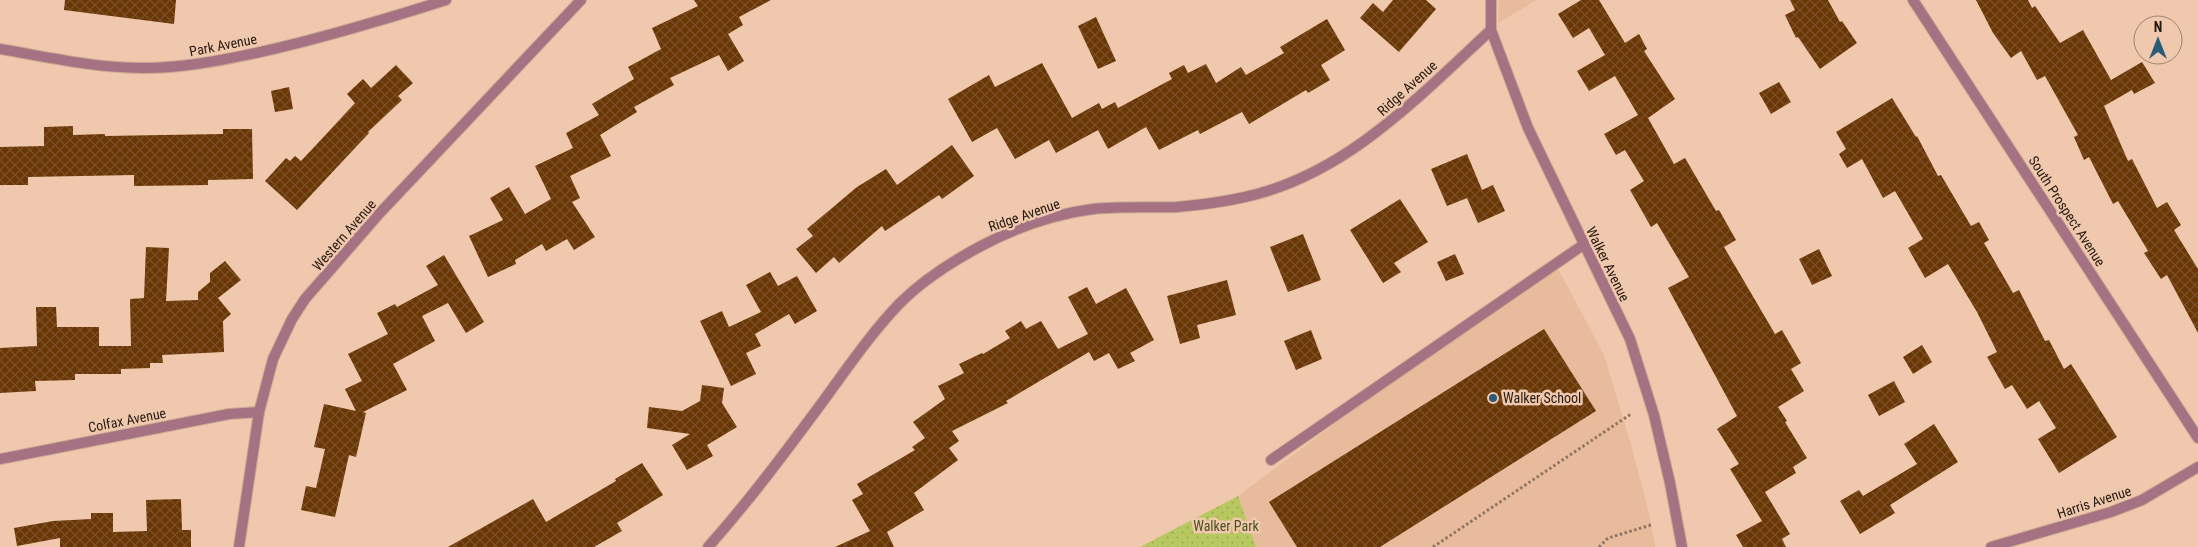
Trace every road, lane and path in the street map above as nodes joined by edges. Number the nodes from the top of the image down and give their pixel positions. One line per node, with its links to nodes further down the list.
1 (446, 0): 6 (street, Park Avenue)
2 (581, 0): 8 (street, Western Avenue)
3 (1491, 0): 5 (street, Walker Avenue)
4 (1913, 0): 10 (street, South Prospect Avenue)
5 (1491, 30): 7 (street, Walker Avenue); 16 (street, Ridge Avenue)
6 (0, 49)
7 (1583, 245): 12 (street); 19 (street, Walker Avenue)
8 (259, 412): 11 (street, Colfax Avenue); 15 (street, Western Avenue)
9 (1631, 414): 17 (path)
10 (2198, 438)
11 (0, 459)
12 (1271, 460)
13 (2198, 467): 20 (street, Harris Avenue)
14 (1651, 525): 18 (path)
15 (239, 547)
16 (708, 547)
17 (1434, 547)
18 (1599, 547)
19 (1682, 547)
20 (1991, 547)

